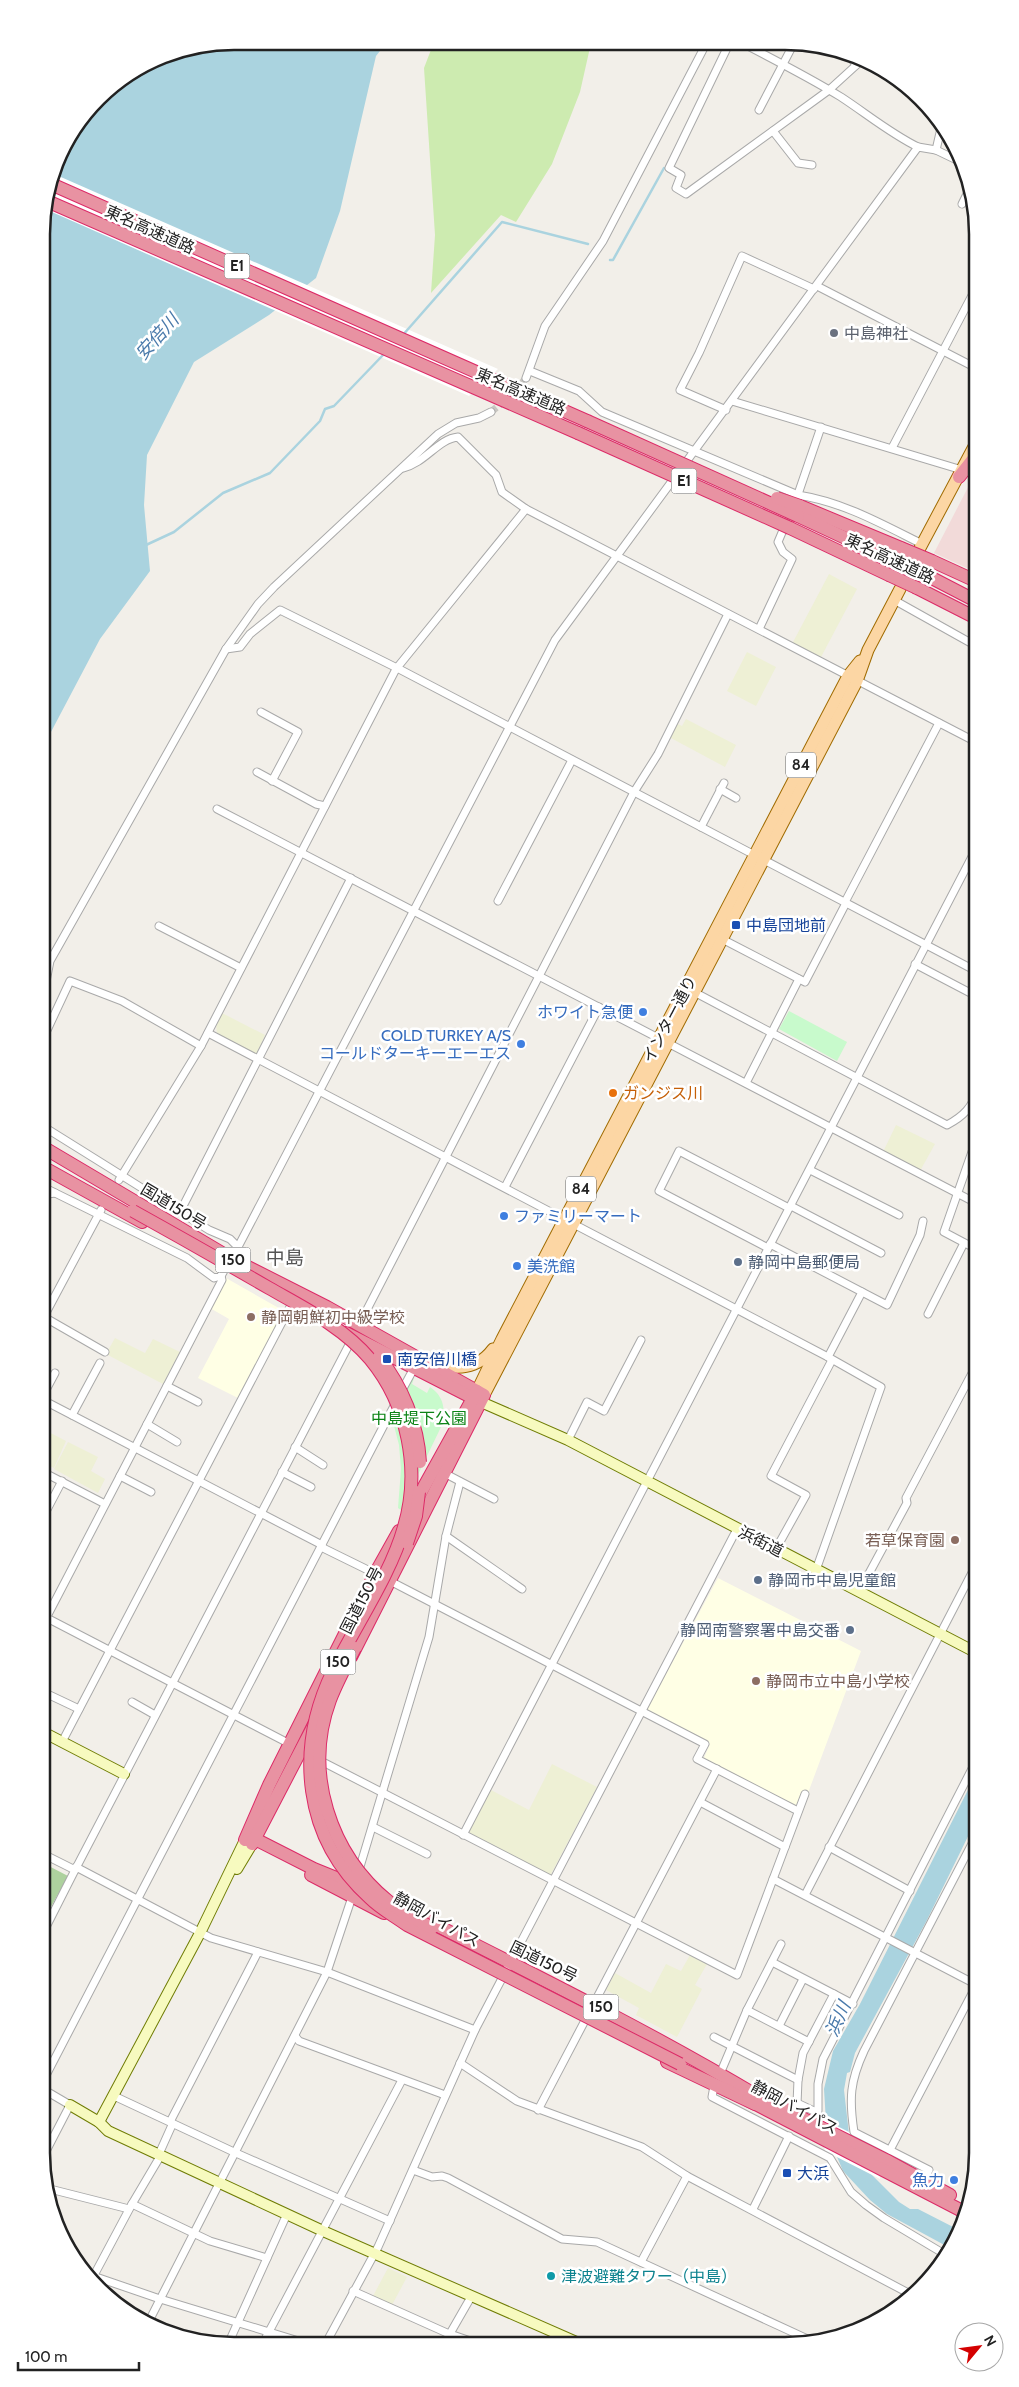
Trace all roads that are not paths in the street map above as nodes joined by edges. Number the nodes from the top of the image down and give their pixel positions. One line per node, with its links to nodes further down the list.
1 (703, 50): 28 (street)
2 (726, 50): 9 (street)
3 (755, 50): 6 (street)
4 (791, 50): 6 (street)
5 (856, 64): 7 (street)
6 (784, 65): 7 (street); 8 (street)
7 (829, 90): 9 (street); 11 (street)
8 (759, 110)
9 (773, 131): 14 (street)
10 (940, 135): 12 (street)
11 (918, 147): 12 (street); 19 (street)
12 (936, 150): 13 (street)
13 (952, 158)
14 (812, 164)
15 (56, 186): 33 (highway, 東名高速道路 / E1, bridge)
16 (965, 198): 17 (street)
17 (962, 204)
18 (53, 205): 42 (highway, 東名高速道路 / E1, bridge)
19 (816, 288): 21 (street); 23 (street); 24 (street)
20 (969, 301): 21 (street)
21 (943, 351): 22 (street); 27 (street)
22 (969, 364)
23 (732, 401): 24 (street); 26 (street)
24 (726, 410): 28 (street)
25 (491, 412): 31 (street)
26 (821, 427): 27 (street); 33 (street)
27 (892, 448): 32 (street)
28 (693, 451): 33 (street); 36 (street)
29 (969, 456): 32 (main road)
30 (969, 463): 32 (highway)
31 (401, 468): 34 (street); 45 (street)
32 (960, 473): 35 (main road)
33 (799, 506): 35 (street); 37 (highway, bridge); 39 (highway, 東名高速道路, bridge); 43 (street)
34 (526, 509): 36 (street); 46 (street)
35 (921, 546)
36 (616, 556): 41 (street); 50 (street)
37 (969, 578)
38 (900, 589): 40 (main road, インター通り / 84)
39 (969, 597)
40 (894, 600): 44 (street); 47 (main road, インター通り / 84)
41 (728, 614): 43 (street); 55 (street)
42 (969, 614)
43 (759, 629): 47 (street)
44 (969, 642)
45 (226, 649): 46 (street); 70 (street)
46 (396, 669): 50 (street); 57 (street)
47 (853, 678): 49 (street); 61 (main road, インター通り / 84)
48 (261, 712): 54 (street)
49 (939, 723): 51 (street); 65 (street)
50 (509, 727): 52 (street); 66 (street)
51 (969, 738)
52 (572, 760): 55 (street); 64 (street)
53 (257, 772): 54 (street)
54 (272, 780): 57 (street)
55 (634, 792): 59 (street); 74 (street)
56 (736, 798): 59 (street)
57 (325, 806): 60 (street)
58 (217, 809): 60 (street)
59 (701, 827): 61 (street)
60 (301, 852): 63 (street); 73 (street)
61 (759, 857): 65 (street); 68 (main road, インター通り / 84); 82 (main road, インター通り / 84)
62 (969, 861): 69 (street)
63 (351, 878): 66 (street); 84 (street)
64 (498, 900)
65 (845, 902): 69 (street); 75 (street)
66 (414, 910): 74 (street); 87 (street)
67 (159, 926): 73 (street)
68 (722, 939): 75 (street); 76 (main road, インター通り / 84)
69 (926, 944): 71 (street); 72 (street)
70 (50, 961)
71 (915, 964): 77 (street); 85 (street)
72 (969, 967)
73 (241, 968): 80 (street)
74 (539, 976): 78 (street); 92 (street)
75 (799, 980): 81 (street)
76 (694, 992): 81 (street); 82 (main road, インター通り / 84)
77 (969, 992)
78 (598, 1007): 82 (street); 99 (street)
79 (50, 1024): 83 (street)
80 (208, 1033): 83 (street); 84 (street)
81 (771, 1033): 85 (street); 86 (street)
82 (663, 1041): 86 (street); 110 (main road, インター通り / 84)
83 (201, 1046): 98 (street)
84 (258, 1059): 87 (street); 107 (street)
85 (857, 1077): 88 (street); 89 (street)
86 (746, 1083): 89 (street)
87 (319, 1091): 92 (street); 115 (street)
88 (969, 1108)
89 (832, 1128): 97 (street); 103 (street)
90 (50, 1130): 98 (street)
91 (50, 1151): 117 (highway, 国道150号 / 150)
92 (445, 1156): 99 (street); 124 (street)
93 (50, 1158): 106 (highway, 国道150号 / 150)
94 (969, 1161): 103 (street)
95 (50, 1164): 106 (highway, 国道150号 / 150)
96 (50, 1170): 117 (highway, 国道150号 / 150)
97 (810, 1170): 105 (street); 109 (street)
98 (120, 1177): 107 (street)
99 (505, 1187): 110 (street)
100 (50, 1190): 101 (street)
101 (55, 1193): 102 (street); 108 (street)
102 (50, 1194)
103 (958, 1194): 104 (street); 112 (street)
104 (969, 1200)
105 (790, 1207): 113 (street); 113 (street); 116 (street)
106 (134, 1209): 245 (highway, 静岡バイパス / 150, bridge)
107 (180, 1212): 115 (street)
108 (100, 1213): 117 (street); 120 (street)
109 (898, 1215)
110 (569, 1221): 121 (street); 126 (main road, インター通り / 84); 137 (main road, インター通り / 84)
111 (922, 1221): 118 (street)
112 (964, 1243): 114 (street); 122 (street)
113 (769, 1246): 118 (street); 121 (street)
114 (969, 1246)
115 (238, 1247): 117 (street)
116 (881, 1253)
117 (226, 1267): 119 (highway, 国道150号 / 150); 124 (highway, 国道150号 / 150); 136 (street)
118 (862, 1292): 129 (street)
119 (291, 1306): 124 (highway, 国道150号 / 150); 152 (street)
120 (50, 1307)
121 (736, 1310): 129 (street); 155 (street)
122 (928, 1314)
123 (50, 1324): 128 (street)
124 (356, 1331): 125 (highway, 国道150号 / 150); 131 (highway, 国道150号 / 150); 145 (street)
125 (371, 1334): 126 (main road); 137 (highway, 国道150号 / 150)
126 (502, 1339): 137 (main road, インター通り / 84)
127 (641, 1340): 142 (street)
128 (105, 1352)
129 (830, 1359): 165 (street); 166 (street)
130 (100, 1363): 140 (street)
131 (414, 1368): 134 (highway, 国道150号 / 150); 164 (street)
132 (56, 1373): 135 (street)
133 (969, 1379): 171 (street)
134 (435, 1380): 137 (highway, 国道150号 / 150); 146 (highway, 国道150号 / 150)
135 (50, 1383)
136 (167, 1386): 138 (street); 141 (street)
137 (479, 1397): 142 (street, 浜街道); 146 (highway, 国道150号 / 150); 149 (highway, 国道150号 / 150)
138 (198, 1402)
139 (50, 1404): 140 (street)
140 (72, 1415): 144 (street)
141 (147, 1424): 143 (street); 144 (street)
142 (568, 1440): 155 (street, 浜街道)
143 (177, 1442)
144 (134, 1447): 151 (street); 152 (street)
145 (296, 1447): 147 (street); 148 (street)
146 (440, 1458): 167 (highway, 国道150号 / 150)
147 (323, 1465)
148 (282, 1472): 156 (street); 161 (street)
149 (446, 1474): 154 (street); 169 (highway, 国道150号 / 150)
150 (50, 1475): 153 (street)
151 (120, 1476): 157 (street); 160 (street)
152 (197, 1480): 161 (street); 177 (street)
153 (62, 1481): 159 (street); 160 (street)
154 (460, 1482): 158 (street); 163 (street)
155 (648, 1482): 162 (street, 浜街道); 178 (street)
156 (311, 1487)
157 (151, 1492)
158 (494, 1499)
159 (50, 1504)
160 (105, 1504): 173 (street)
161 (260, 1514): 164 (street); 179 (street)
162 (737, 1529): 165 (street, 浜街道); 183 (street)
163 (446, 1536): 170 (street); 172 (street)
164 (321, 1546): 167 (street); 184 (street)
165 (776, 1549): 166 (street, 浜街道)
166 (816, 1570): 171 (street, 浜街道)
167 (375, 1574): 169 (street); 188 (highway, 国道150号 / 150)
168 (969, 1580): 175 (street)
169 (389, 1581): 172 (street); 188 (highway, 国道150号 / 150)
170 (522, 1589)
171 (859, 1592): 175 (street, 浜街道)
172 (435, 1605): 178 (street); 192 (street)
173 (50, 1607)
174 (50, 1621): 177 (street)
175 (940, 1633): 176 (street, 浜街道); 200 (street)
176 (969, 1648)
177 (109, 1650): 179 (street); 182 (street)
178 (551, 1665): 183 (street); 197 (street)
179 (172, 1682): 184 (street); 185 (street)
180 (50, 1694): 182 (street)
181 (132, 1702): 185 (street)
182 (79, 1708): 187 (street)
183 (641, 1712): 189 (street); 206 (street)
184 (234, 1714): 188 (street); 210 (street)
185 (155, 1715): 190 (street)
186 (50, 1736): 187 (street)
187 (62, 1742): 190 (street)
188 (295, 1747): 192 (street); 198 (highway, 国道150号 / 150)
189 (717, 1769): 194 (street); 195 (street)
190 (124, 1774): 204 (street)
191 (969, 1775): 208 (street)
192 (383, 1793): 196 (street); 197 (street)
193 (805, 1794): 195 (street)
194 (700, 1802): 199 (street); 212 (street)
195 (798, 1811): 199 (street)
196 (373, 1827): 202 (street); 207 (street)
197 (463, 1835): 206 (street)
198 (251, 1841): 207 (highway, 国道150号 / 150); 213 (street)
199 (786, 1847): 205 (street)
200 (830, 1847): 208 (street); 209 (street)
201 (969, 1849): 217 (street)
202 (427, 1854)
203 (50, 1857): 204 (street)
204 (76, 1869): 210 (street); 211 (street)
205 (773, 1879): 209 (street); 212 (street)
206 (553, 1882): 212 (street); 219 (street)
207 (353, 1891): 219 (highway, 国道150号 / 150); 220 (street); 221 (highway, 国道150号 / 150)
208 (910, 1891): 214 (street)
209 (805, 1896): 214 (street)
210 (138, 1900): 213 (street); 237 (street)
211 (50, 1920)
212 (636, 1924): 226 (street)
213 (200, 1933): 216 (street); 244 (street)
214 (888, 1938): 217 (street); 227 (street)
215 (781, 1944): 218 (street)
216 (258, 1952): 220 (street); 249 (street)
217 (915, 1953): 223 (street); 252 (street)
218 (772, 1962): 222 (street); 228 (street)
219 (511, 1963): 221 (street); 226 (highway, 国道150号 / 150)
220 (327, 1972): 231 (street); 232 (street)
221 (504, 1978): 229 (highway, 国道150号 / 150); 231 (street)
222 (803, 1979): 224 (street); 230 (street)
223 (969, 1980)
224 (834, 1994): 227 (street); 234 (street)
225 (969, 1999): 252 (street)
226 (595, 2004): 229 (street); 238 (highway, 国道150号 / 150)
227 (853, 2004): 240 (street)
228 (747, 2010): 230 (street); 235 (street)
229 (586, 2020): 241 (highway, 国道150号 / 150); 247 (street)
230 (778, 2026): 234 (street)
231 (475, 2030): 236 (street)
232 (295, 2036): 239 (street); 253 (street)
233 (714, 2036): 235 (street)
234 (809, 2042): 240 (street)
235 (732, 2046): 238 (street); 240 (street)
236 (460, 2064): 243 (street); 247 (street)
237 (50, 2070)
238 (720, 2074): 245 (highway, 国道150号 / 150)
239 (402, 2080): 243 (street); 260 (street)
240 (798, 2080)
241 (714, 2086): 245 (highway, 国道150号 / 150); 250 (street)
242 (50, 2093): 246 (street)
243 (445, 2095): 255 (street)
244 (114, 2096): 248 (street); 249 (street)
245 (757, 2101): 257 (highway, 静岡バイパス / 150); 264 (highway, 静岡バイパス / 150)
246 (70, 2105): 248 (street); 251 (street)
247 (538, 2110): 256 (street)
248 (99, 2122): 254 (street)
249 (172, 2125): 253 (street); 254 (street)
250 (789, 2136): 263 (street); 269 (street)
251 (50, 2144)
252 (890, 2150): 257 (street)
253 (236, 2153): 258 (street); 260 (street)
254 (160, 2155): 258 (street); 262 (street)
255 (413, 2170): 266 (street); 272 (street)
256 (687, 2176): 263 (street); 272 (street)
257 (923, 2181): 261 (highway, 静岡バイパス / 150)
258 (220, 2183): 265 (street); 268 (street)
259 (54, 2190): 262 (street)
260 (338, 2198): 266 (street); 267 (street)
261 (962, 2202)
262 (130, 2206): 268 (street); 273 (street)
263 (753, 2209): 276 (street)
264 (960, 2210)
265 (287, 2214): 267 (street); 271 (street)
266 (390, 2220): 270 (street)
267 (323, 2231): 270 (street); 281 (street)
268 (193, 2234): 271 (street); 278 (street)
269 (940, 2251)
270 (374, 2254): 275 (street); 277 (street)
271 (267, 2258): 280 (street)
272 (642, 2262): 283 (street)
273 (95, 2273)
274 (102, 2281): 278 (street)
275 (353, 2291): 282 (street); 287 (street)
276 (905, 2291)
277 (471, 2297): 282 (street); 290 (street)
278 (161, 2298): 279 (street); 280 (street)
279 (151, 2317)
280 (238, 2323): 281 (street); 284 (street)
281 (268, 2332): 285 (street); 286 (street)
282 (451, 2333): 288 (street); 289 (street)
283 (802, 2336)
284 (232, 2337)
285 (266, 2337)
286 (285, 2337)
287 (329, 2337)
288 (448, 2337)
289 (461, 2337)
290 (561, 2337)

